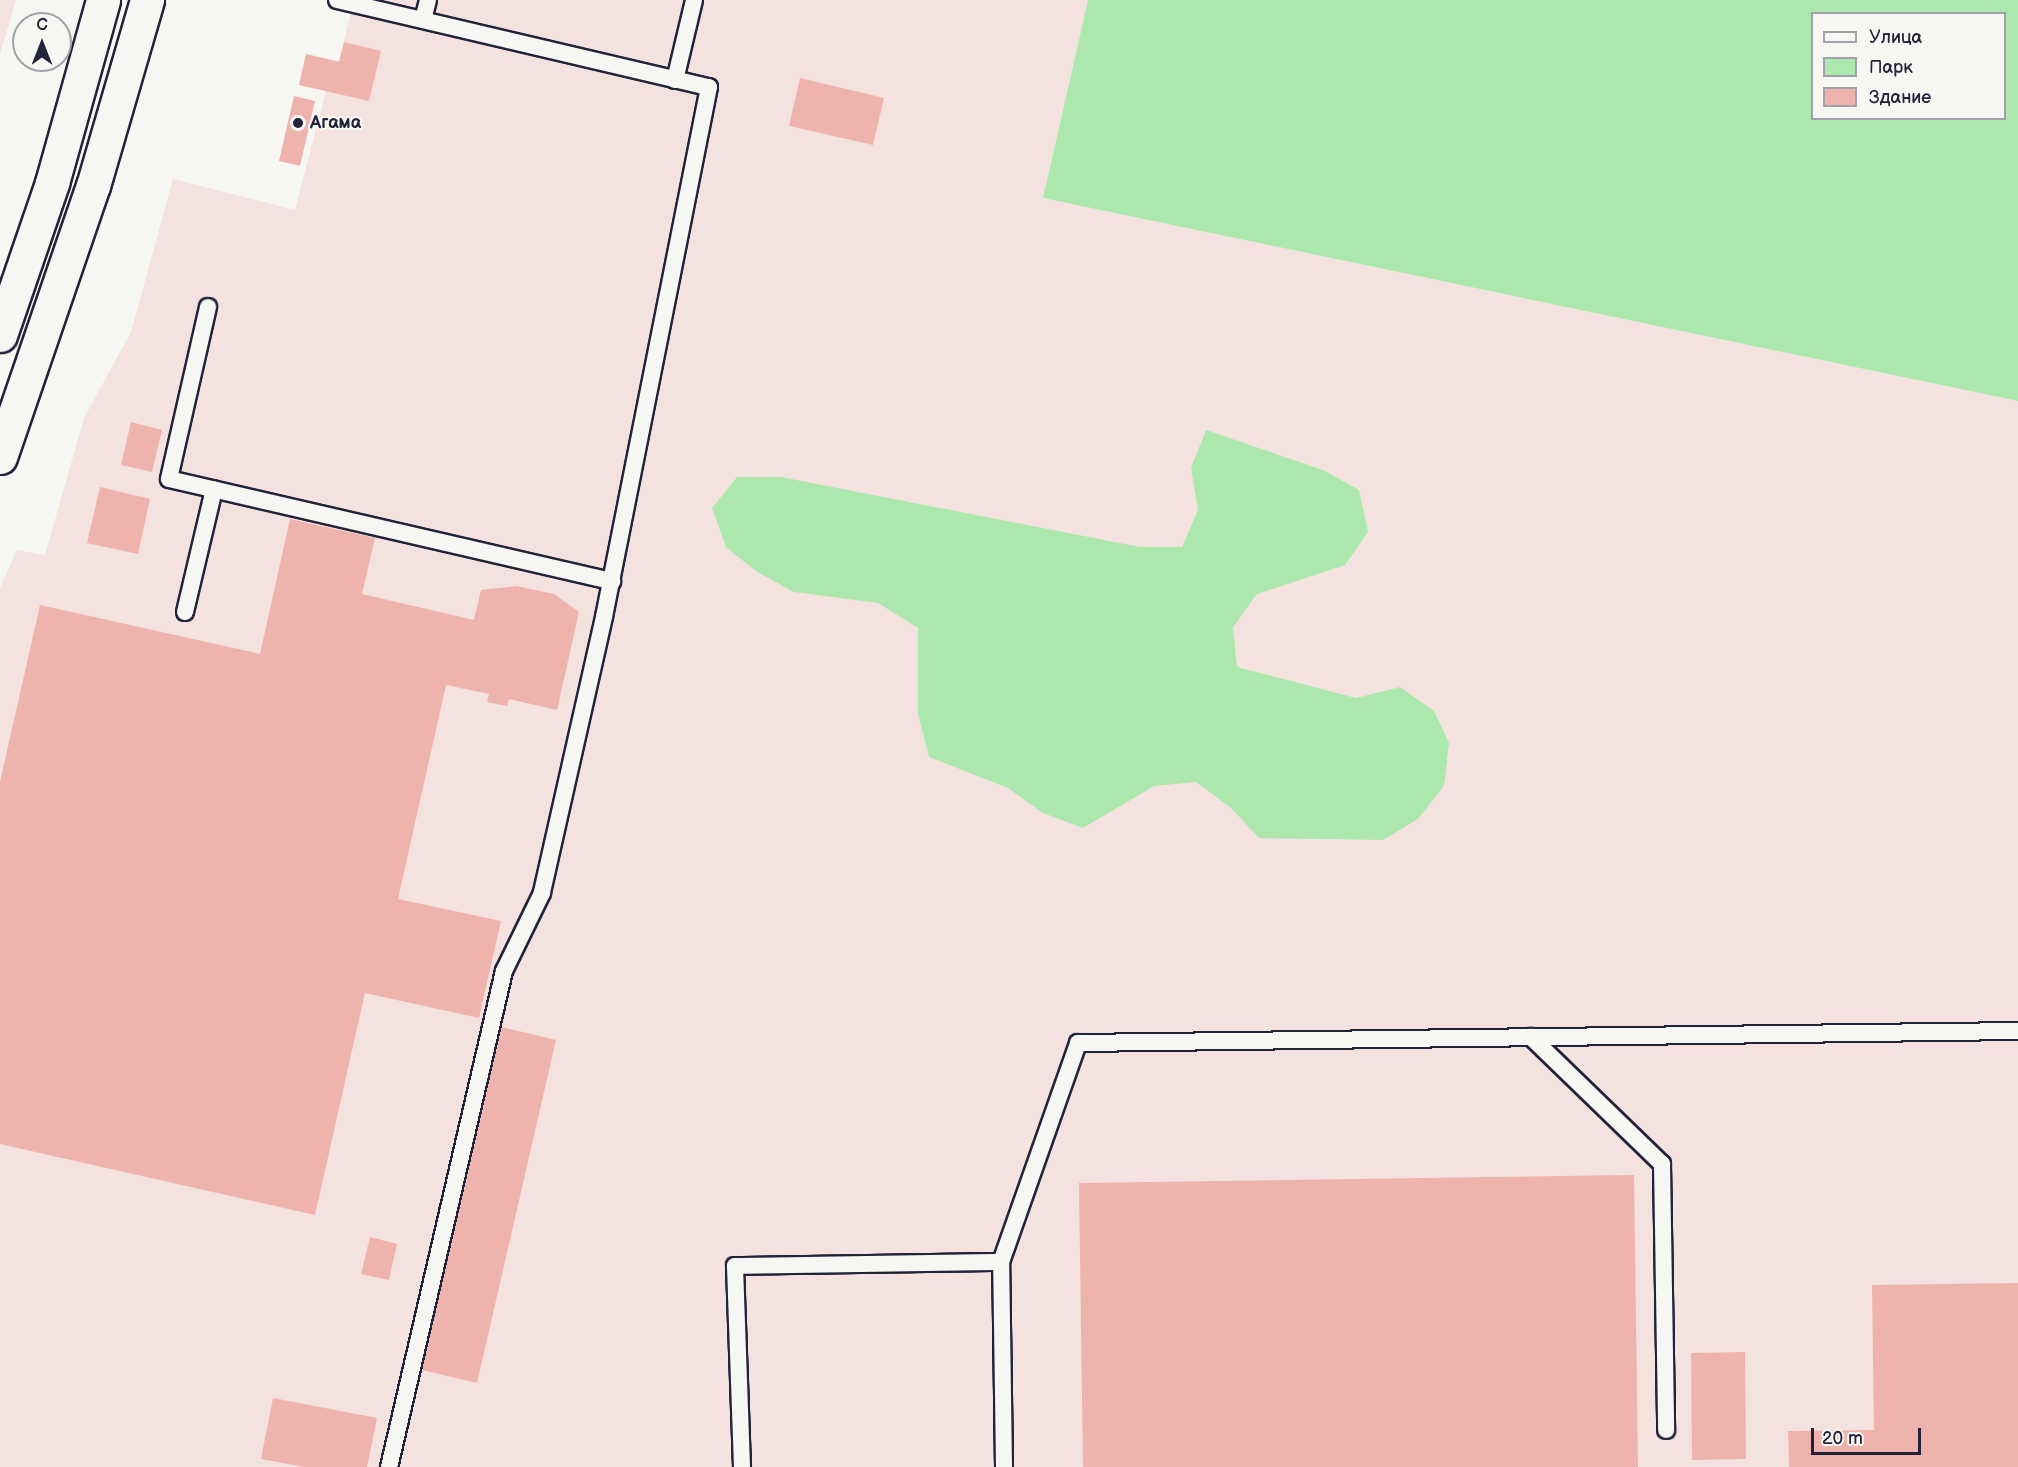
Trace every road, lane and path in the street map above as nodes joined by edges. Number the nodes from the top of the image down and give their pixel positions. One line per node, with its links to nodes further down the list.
1 (104, 0): 9 (main road)
2 (147, 0): 10 (main road)
3 (337, 0): 6 (lane)
4 (428, 0): 6 (lane)
5 (694, 0): 7 (lane)
6 (423, 20): 7 (lane)
7 (675, 80): 12 (lane)
8 (208, 307): 11 (lane)
9 (0, 335)
10 (0, 457)
11 (214, 489): 12 (lane); 13 (lane)
12 (612, 580): 18 (lane)
13 (185, 612)
14 (2018, 1031): 15 (lane)
15 (1532, 1037): 16 (lane); 17 (lane)
16 (1001, 1262): 19 (lane); 20 (lane)
17 (1666, 1430)
18 (389, 1467)
19 (742, 1467)
20 (1004, 1467)

